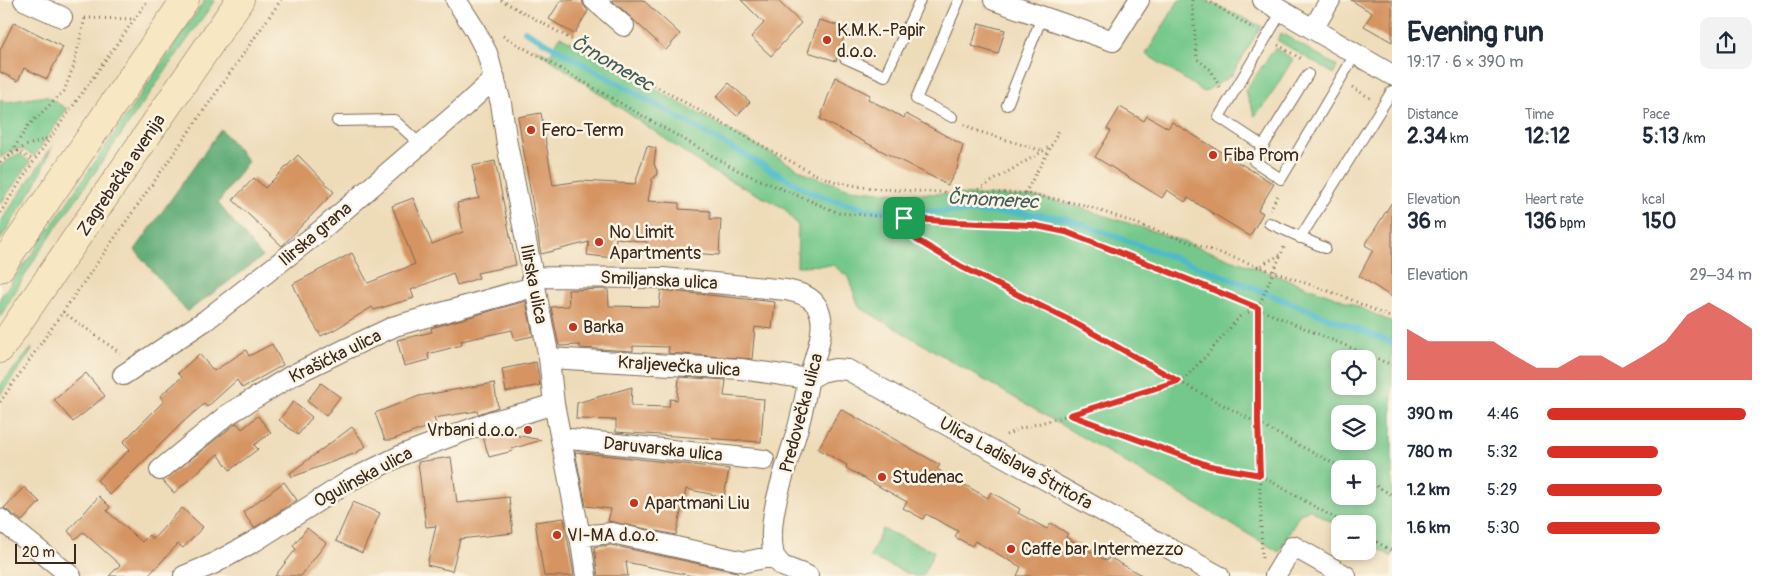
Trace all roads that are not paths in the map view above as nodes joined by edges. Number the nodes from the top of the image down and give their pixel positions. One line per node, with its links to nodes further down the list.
1 (24, 0): 13 (street)
2 (185, 0): 31 (main road)
3 (240, 0): 34 (main road, Zagrebačka avenija)
4 (456, 0): 21 (street, Ilirska ulica)
5 (594, 0): 15 (street)
6 (920, 0): 18 (lane)
7 (959, 0): 24 (lane)
8 (994, 0): 14 (street)
9 (1139, 0): 14 (street)
10 (1262, 0): 12 (street)
11 (1330, 0): 16 (street)
12 (1282, 11): 16 (street); 27 (lane)
13 (62, 17)
14 (1042, 17): 23 (lane)
15 (624, 26)
16 (1313, 29): 17 (street)
17 (1356, 53): 20 (street); 27 (lane)
18 (845, 58)
19 (1308, 69): 27 (lane)
20 (1392, 74)
21 (495, 78): 26 (street, Ilirska grana); 32 (street, Ilirska ulica)
22 (1392, 91): 29 (lane)
23 (1007, 105)
24 (952, 117)
25 (336, 121): 26 (lane)
26 (420, 144): 36 (street, Ilirska grana)
27 (1263, 146)
28 (1268, 223): 29 (lane)
29 (1300, 238): 30 (lane)
30 (1325, 248)
31 (0, 268)
32 (533, 282): 33 (street, Smiljanska ulica); 35 (street, Ilirska ulica); 41 (street, Krašićka ulica)
33 (786, 290): 37 (street, Predovečka ulica)
34 (0, 350)
35 (549, 358): 37 (street, Kraljevečka ulica); 38 (street, Ilirska ulica)
36 (130, 370)
37 (809, 379): 44 (street, Predovečka ulica); 50 (street, Ulica Ladislava Štritofa)
38 (554, 404): 39 (street, Ilirska ulica); 45 (street, Ogulinska ulica)
39 (561, 438): 40 (street, Daruvarska ulica); 43 (street, Ilirska ulica)
40 (764, 460)
41 (160, 470)
42 (0, 519): 46 (street)
43 (580, 536): 44 (street); 48 (street, Ilirska ulica)
44 (774, 556): 49 (street)
45 (220, 570): 47 (street, Ogulinska ulica)
46 (72, 576)
47 (184, 576)
48 (586, 576)
49 (808, 576)
50 (1219, 576)
51 (1274, 576): 52 (street)
52 (1346, 576)

